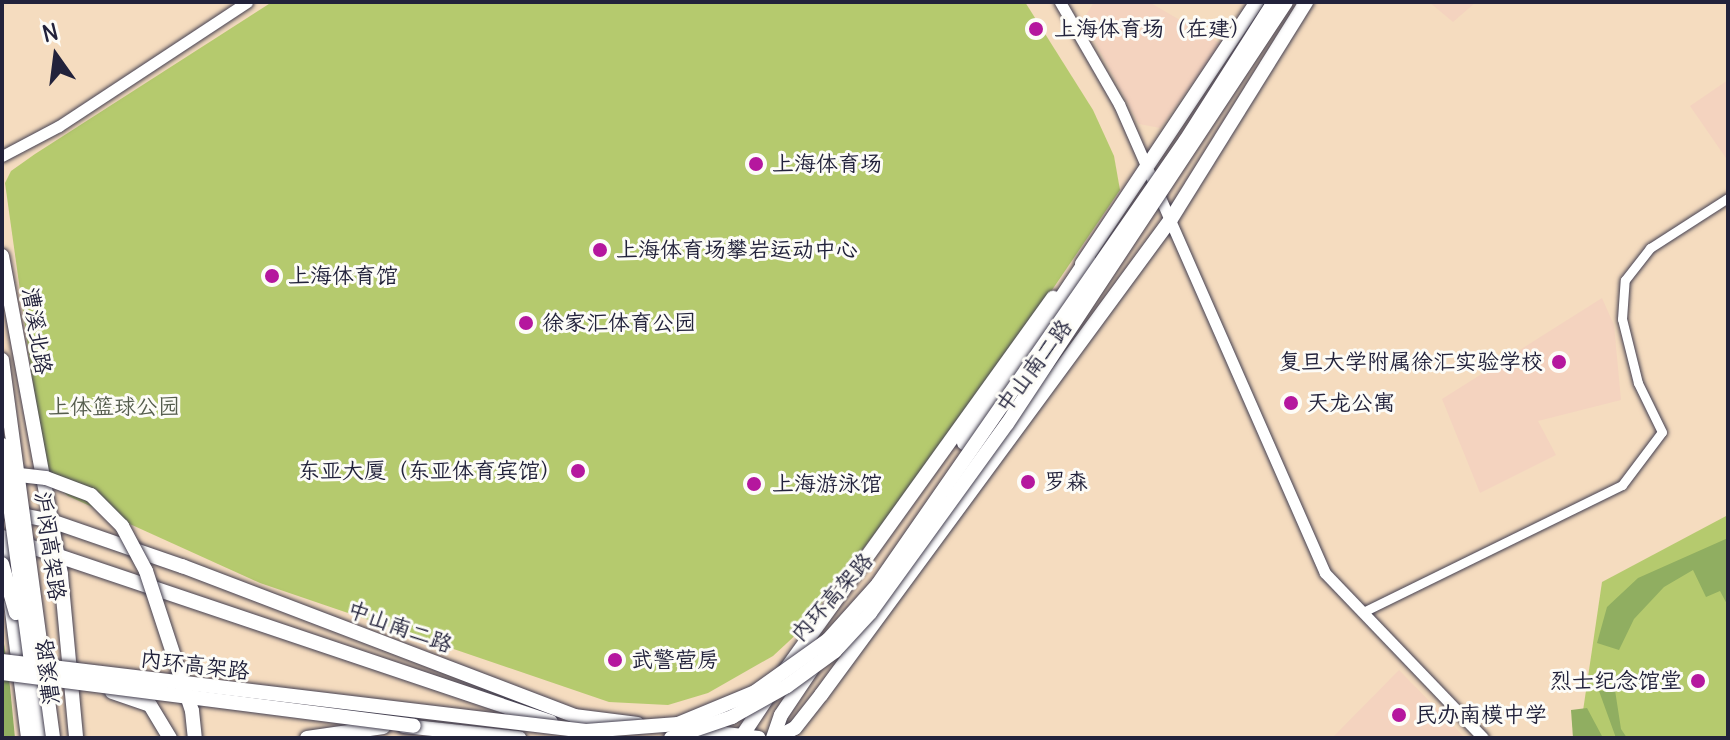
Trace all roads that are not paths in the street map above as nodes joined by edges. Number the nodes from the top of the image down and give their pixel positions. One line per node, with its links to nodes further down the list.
1 (247, 2): 7 (street)
2 (1060, 2): 8 (street)
3 (1257, 2): 8 (main road, 中山南二路)
4 (1274, 2): 18 (main road, 内环高架路, bridge)
5 (1286, 2): 40 (main road, 内环高架路, bridge)
6 (1306, 2): 10 (main road, 中山南二路)
7 (2, 156)
8 (1147, 165): 10 (street); 12 (main road, 中山南二路)
9 (1728, 198): 25 (street)
10 (1171, 219): 25 (street); 42 (main road, 中山南二路)
11 (2, 256): 17 (main road, 漕溪北路)
12 (1088, 258): 18 (main road); 31 (main road, 中山南二路); 42 (main road, 中山南二路)
13 (2, 360): 32 (main road, 沪闵高架路, bridge)
14 (2, 445): 28 (main road, bridge)
15 (2, 473): 36 (main road, bridge)
16 (2, 511): 17 (main road, 中山南二路)
17 (51, 521): 21 (main road, 漕溪北路); 31 (main road, 中山南二路)
18 (919, 524): 26 (main road, 内环高架路, bridge)
19 (2, 537): 21 (main road, 中山南二路)
20 (2, 548): 28 (main road, 漕溪路)
21 (56, 554): 34 (main road, 漕溪路); 39 (main road, 中山南二路)
22 (2, 564): 24 (main road, bridge)
23 (2, 577): 24 (main road, bridge)
24 (13, 602): 28 (main road, bridge)
25 (1363, 612): 43 (street)
26 (2, 661)
27 (2, 673): 29 (main road, 内环高架路, bridge)
28 (27, 676): 32 (main road); 33 (main road, 漕溪路)
29 (100, 689): 30 (main road, 内环高架路, bridge); 35 (main road)
30 (414, 726): 37 (main road, bridge); 38 (main road, 内环高架路)
31 (742, 736): 41 (main road, 中山南二路)
32 (44, 737)
33 (21, 738)
34 (76, 738)
35 (170, 738)
36 (195, 738)
37 (307, 738)
38 (519, 738)
39 (612, 738)
40 (671, 738)
41 (759, 738)
42 (774, 738)
43 (1483, 738)

